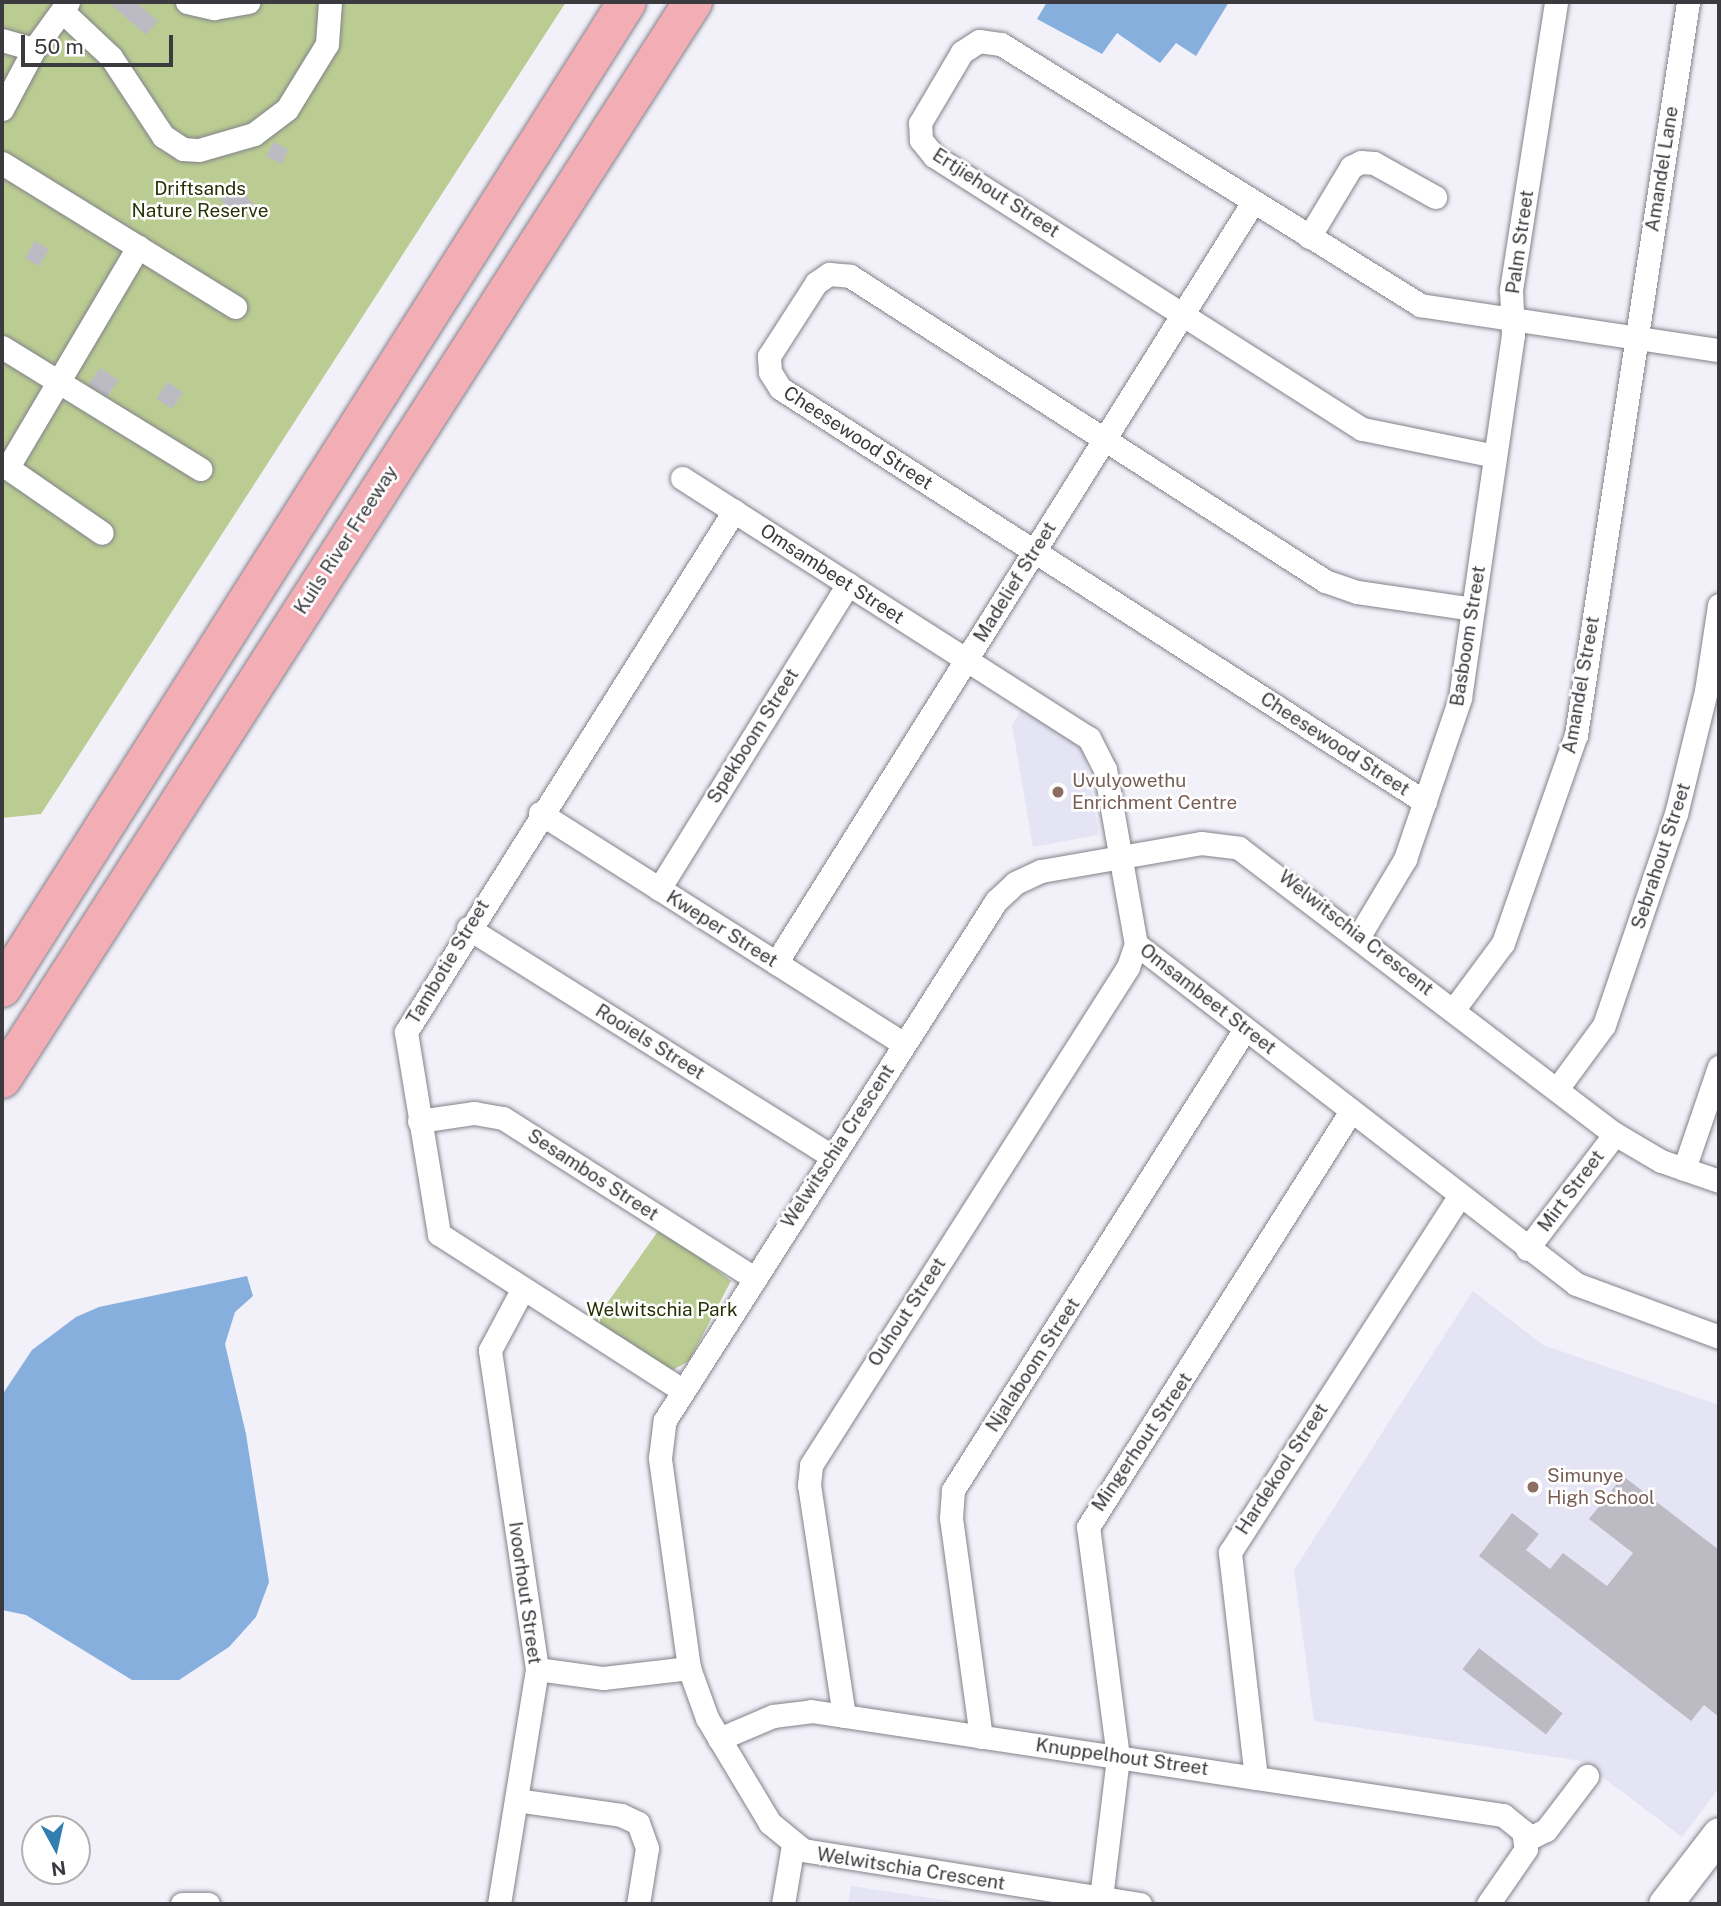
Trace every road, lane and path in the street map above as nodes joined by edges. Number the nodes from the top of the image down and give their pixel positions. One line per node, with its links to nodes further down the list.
1 (187, 2): 2 (street)
2 (248, 2)
3 (330, 2): 8 (street)
4 (627, 2): 44 (highway)
5 (692, 2): 49 (highway, Kuils River Freeway)
6 (1556, 2): 19 (street, Palm Street)
7 (1688, 2): 20 (street, Amandel Lane)
8 (65, 6): 10 (street)
9 (2, 40): 10 (street)
10 (34, 49): 11 (street)
11 (2, 110)
12 (2, 163): 16 (street)
13 (1435, 197): 15 (street)
14 (1253, 202): 15 (street, Ertjiehout Street); 18 (street, Madelief Street); 18 (street, Ertjiehout Street)
15 (1309, 237): 19 (street, Ertjiehout Street)
16 (138, 247): 17 (street); 23 (street)
17 (234, 307)
18 (1185, 311): 24 (street, Madelief Street); 25 (street, Ertjiehout Street)
19 (1513, 317): 20 (street, Palm Street); 25 (street, Basboom Street)
20 (1636, 337): 22 (street, Palm Street); 45 (street, Amandel Street)
21 (2, 347): 23 (street)
22 (1719, 350)
23 (60, 380): 26 (street); 27 (street)
24 (1104, 439): 31 (street, Madelief Street); 31 (street, Cheesewood Street); 34 (street, Cheesewood Street)
25 (1495, 456): 34 (street, Basboom Street)
26 (5, 465): 30 (street)
27 (200, 469)
28 (681, 478): 29 (street, Omsambeet Street)
29 (734, 511): 32 (street, Omsambeet Street); 37 (street, Tambotie Street)
30 (102, 533)
31 (1034, 551): 35 (street, Madelief Street); 36 (street, Cheesewood Street)
32 (848, 584): 35 (street, Omsambeet Street); 39 (street, Spekboom Street)
33 (1719, 605): 50 (street, Sebrahout Street)
34 (1473, 609): 36 (street, Basboom Street)
35 (966, 659): 38 (street, Omsambeet Street); 43 (street, Madelief Street)
36 (1425, 802): 41 (street, Basboom Street)
37 (540, 813): 39 (street, Kweper Street); 40 (street, Tambotie Street)
38 (1119, 857): 41 (street, Welwitschia Crescent); 42 (street, Omsambeet Street); 47 (street, Welwitschia Crescent)
39 (659, 889): 43 (street, Kweper Street)
40 (468, 928): 52 (street, Tambotie Street); 54 (street, Rooiels Street)
41 (1359, 936): 45 (street, Welwitschia Crescent)
42 (1136, 944): 46 (street, Omsambeet Street); 65 (street, Ouhout Street)
43 (776, 963): 47 (street, Kweper Street)
44 (2, 988)
45 (1454, 1009): 50 (street, Welwitschia Crescent)
46 (1245, 1029): 51 (street, Omsambeet Street); 66 (street, Njalaboom Street)
47 (904, 1044): 54 (street, Welwitschia Crescent)
48 (1719, 1067): 55 (street)
49 (2, 1079)
50 (1557, 1089): 53 (street, Welwitschia Crescent)
51 (1351, 1111): 57 (street, Omsambeet Street); 68 (street, Mingerhout Street)
52 (419, 1121): 59 (street, Sesambos Street); 60 (street, Tambotie Street)
53 (1615, 1134): 55 (street, Welwitschia Crescent); 58 (street, Mirt Street)
54 (832, 1156): 59 (street, Welwitschia Crescent)
55 (1684, 1170): 56 (street, Welwitschia Crescent)
56 (1719, 1181)
57 (1459, 1196): 58 (street, Omsambeet Street); 70 (street, Hardekool Street)
58 (1527, 1249): 61 (street, Omsambeet Street)
59 (754, 1278): 62 (street, Welwitschia Crescent)
60 (522, 1290): 62 (street, Tambotie Street); 64 (street, Ivoorhout Street)
61 (1719, 1337)
62 (682, 1390): 63 (street, Welwitschia Crescent)
63 (689, 1668): 64 (street); 67 (street, Welwitschia Crescent)
64 (537, 1669): 71 (street, Ivoorhout Street)
65 (844, 1716): 66 (street, Knuppelhout Street); 67 (street, Knuppelhout Street)
66 (981, 1737): 68 (street, Knuppelhout Street)
67 (719, 1739): 74 (street, Welwitschia Crescent)
68 (1118, 1757): 70 (street, Knuppelhout Street); 75 (street, Mingerhout Street)
69 (1587, 1776): 73 (street)
70 (1256, 1777): 73 (street, Knuppelhout Street)
71 (516, 1800): 78 (street, Ivoorhout Street); 79 (street)
72 (1719, 1834): 83 (street)
73 (1524, 1835): 82 (street)
74 (793, 1845): 75 (street, Welwitschia Crescent); 80 (street)
75 (1101, 1898): 81 (street, Welwitschia Crescent)
76 (182, 1904): 77 (street)
77 (208, 1904)
78 (499, 1904)
79 (638, 1904)
80 (783, 1904)
81 (1140, 1904)
82 (1488, 1904)
83 (1665, 1904)

